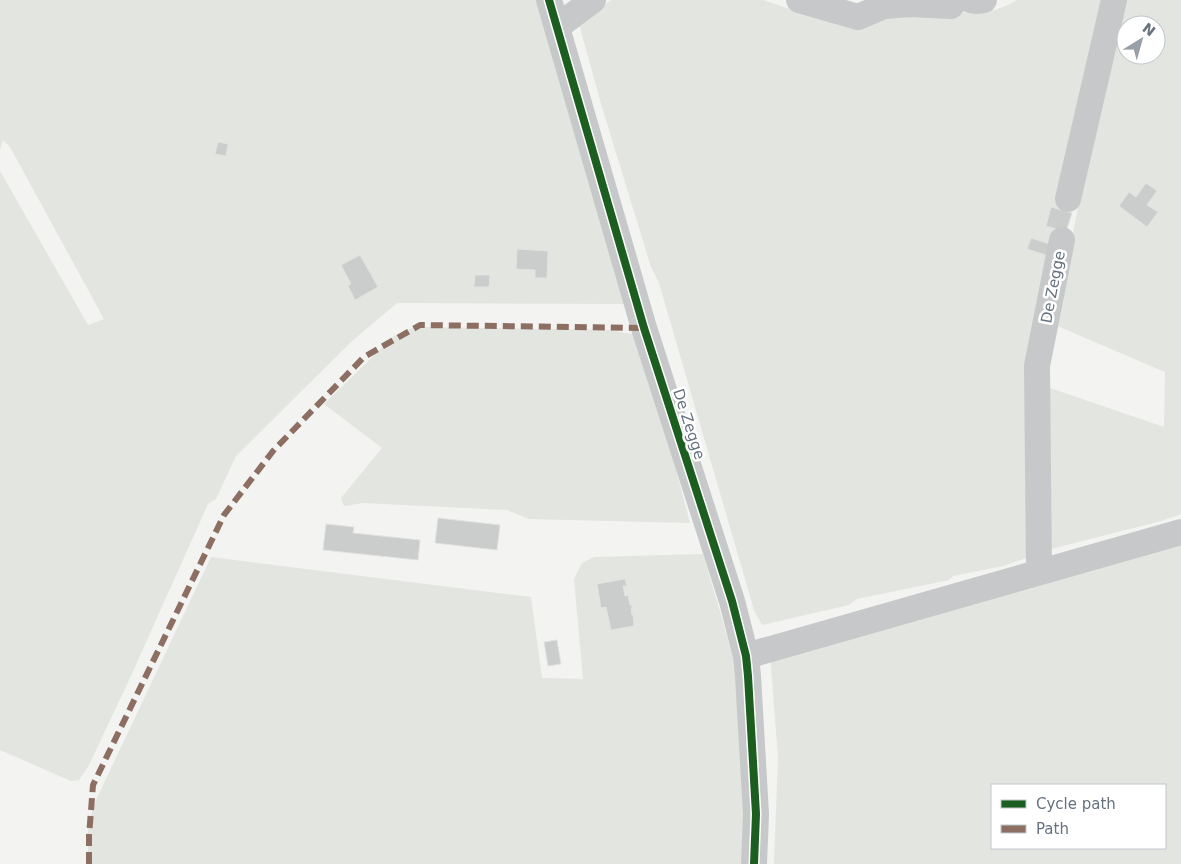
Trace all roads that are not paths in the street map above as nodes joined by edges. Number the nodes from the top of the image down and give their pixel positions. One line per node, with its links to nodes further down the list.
1 (549, 0): 8 (street, De Zegge)
2 (593, 0): 8 (street)
3 (799, 0): 4 (street)
4 (956, 0)
5 (970, 0): 6 (street)
6 (984, 0)
7 (1114, 0): 9 (street)
8 (557, 26): 13 (street, De Zegge)
9 (1068, 199)
10 (1062, 240): 12 (street, De Zegge)
11 (1181, 532): 12 (street)
12 (1039, 572): 13 (street)
13 (746, 656): 14 (street, De Zegge)
14 (754, 864)

